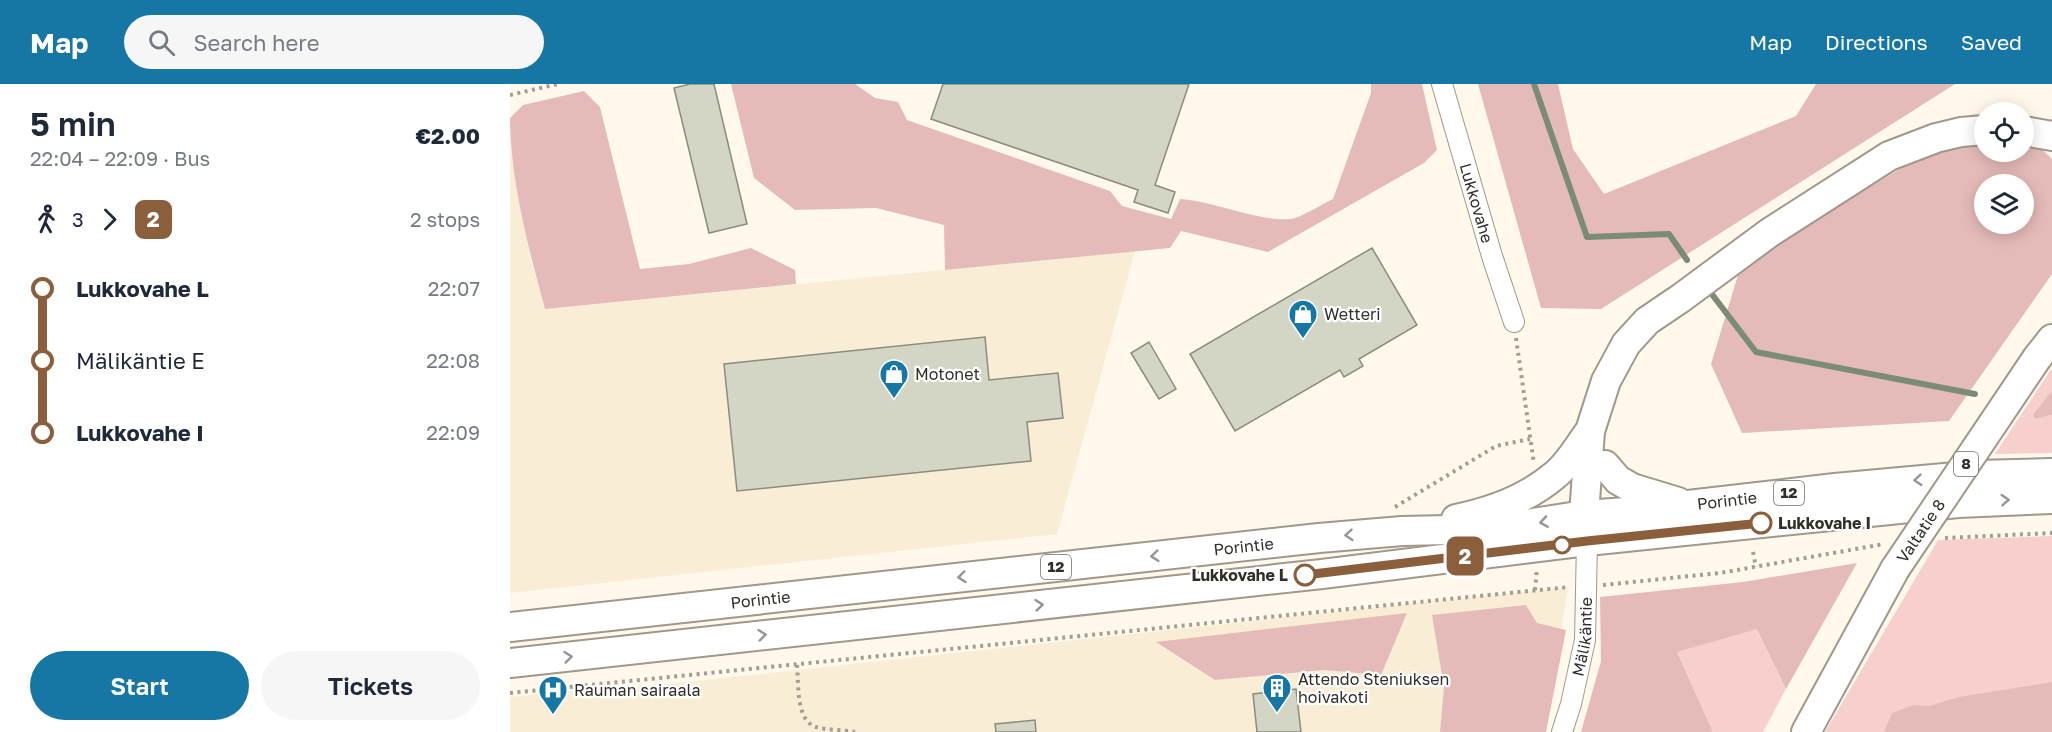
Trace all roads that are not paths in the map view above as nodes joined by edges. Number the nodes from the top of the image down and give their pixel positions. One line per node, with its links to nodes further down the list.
1 (1442, 84): 6 (street, Lukkovahe)
2 (1974, 131): 5 (highway)
3 (2034, 133): 4 (highway)
4 (2052, 136)
5 (1681, 298): 8 (highway); 9 (highway)
6 (1514, 322)
7 (2045, 349): 18 (highway, Valtatie 8 / 8, bridge)
8 (1590, 431): 13 (highway); 14 (highway)
9 (1605, 465): 12 (highway); 13 (highway)
10 (2052, 473): 12 (highway, Porintie / 12, one-way to 12)
11 (2052, 499): 13 (highway, Porintie / 12, one-way to 11)
12 (1689, 506): 13 (highway, Porintie / 12)
13 (1591, 523): 14 (highway, Porintie / 12, one-way to 14); 16 (highway, Porintie / 12, one-way to 13); 17 (street, Mälikäntie)
14 (1402, 531): 15 (highway, Porintie / 12, one-way to 15)
15 (510, 627)
16 (510, 663)
17 (1562, 732)
18 (1806, 732)

